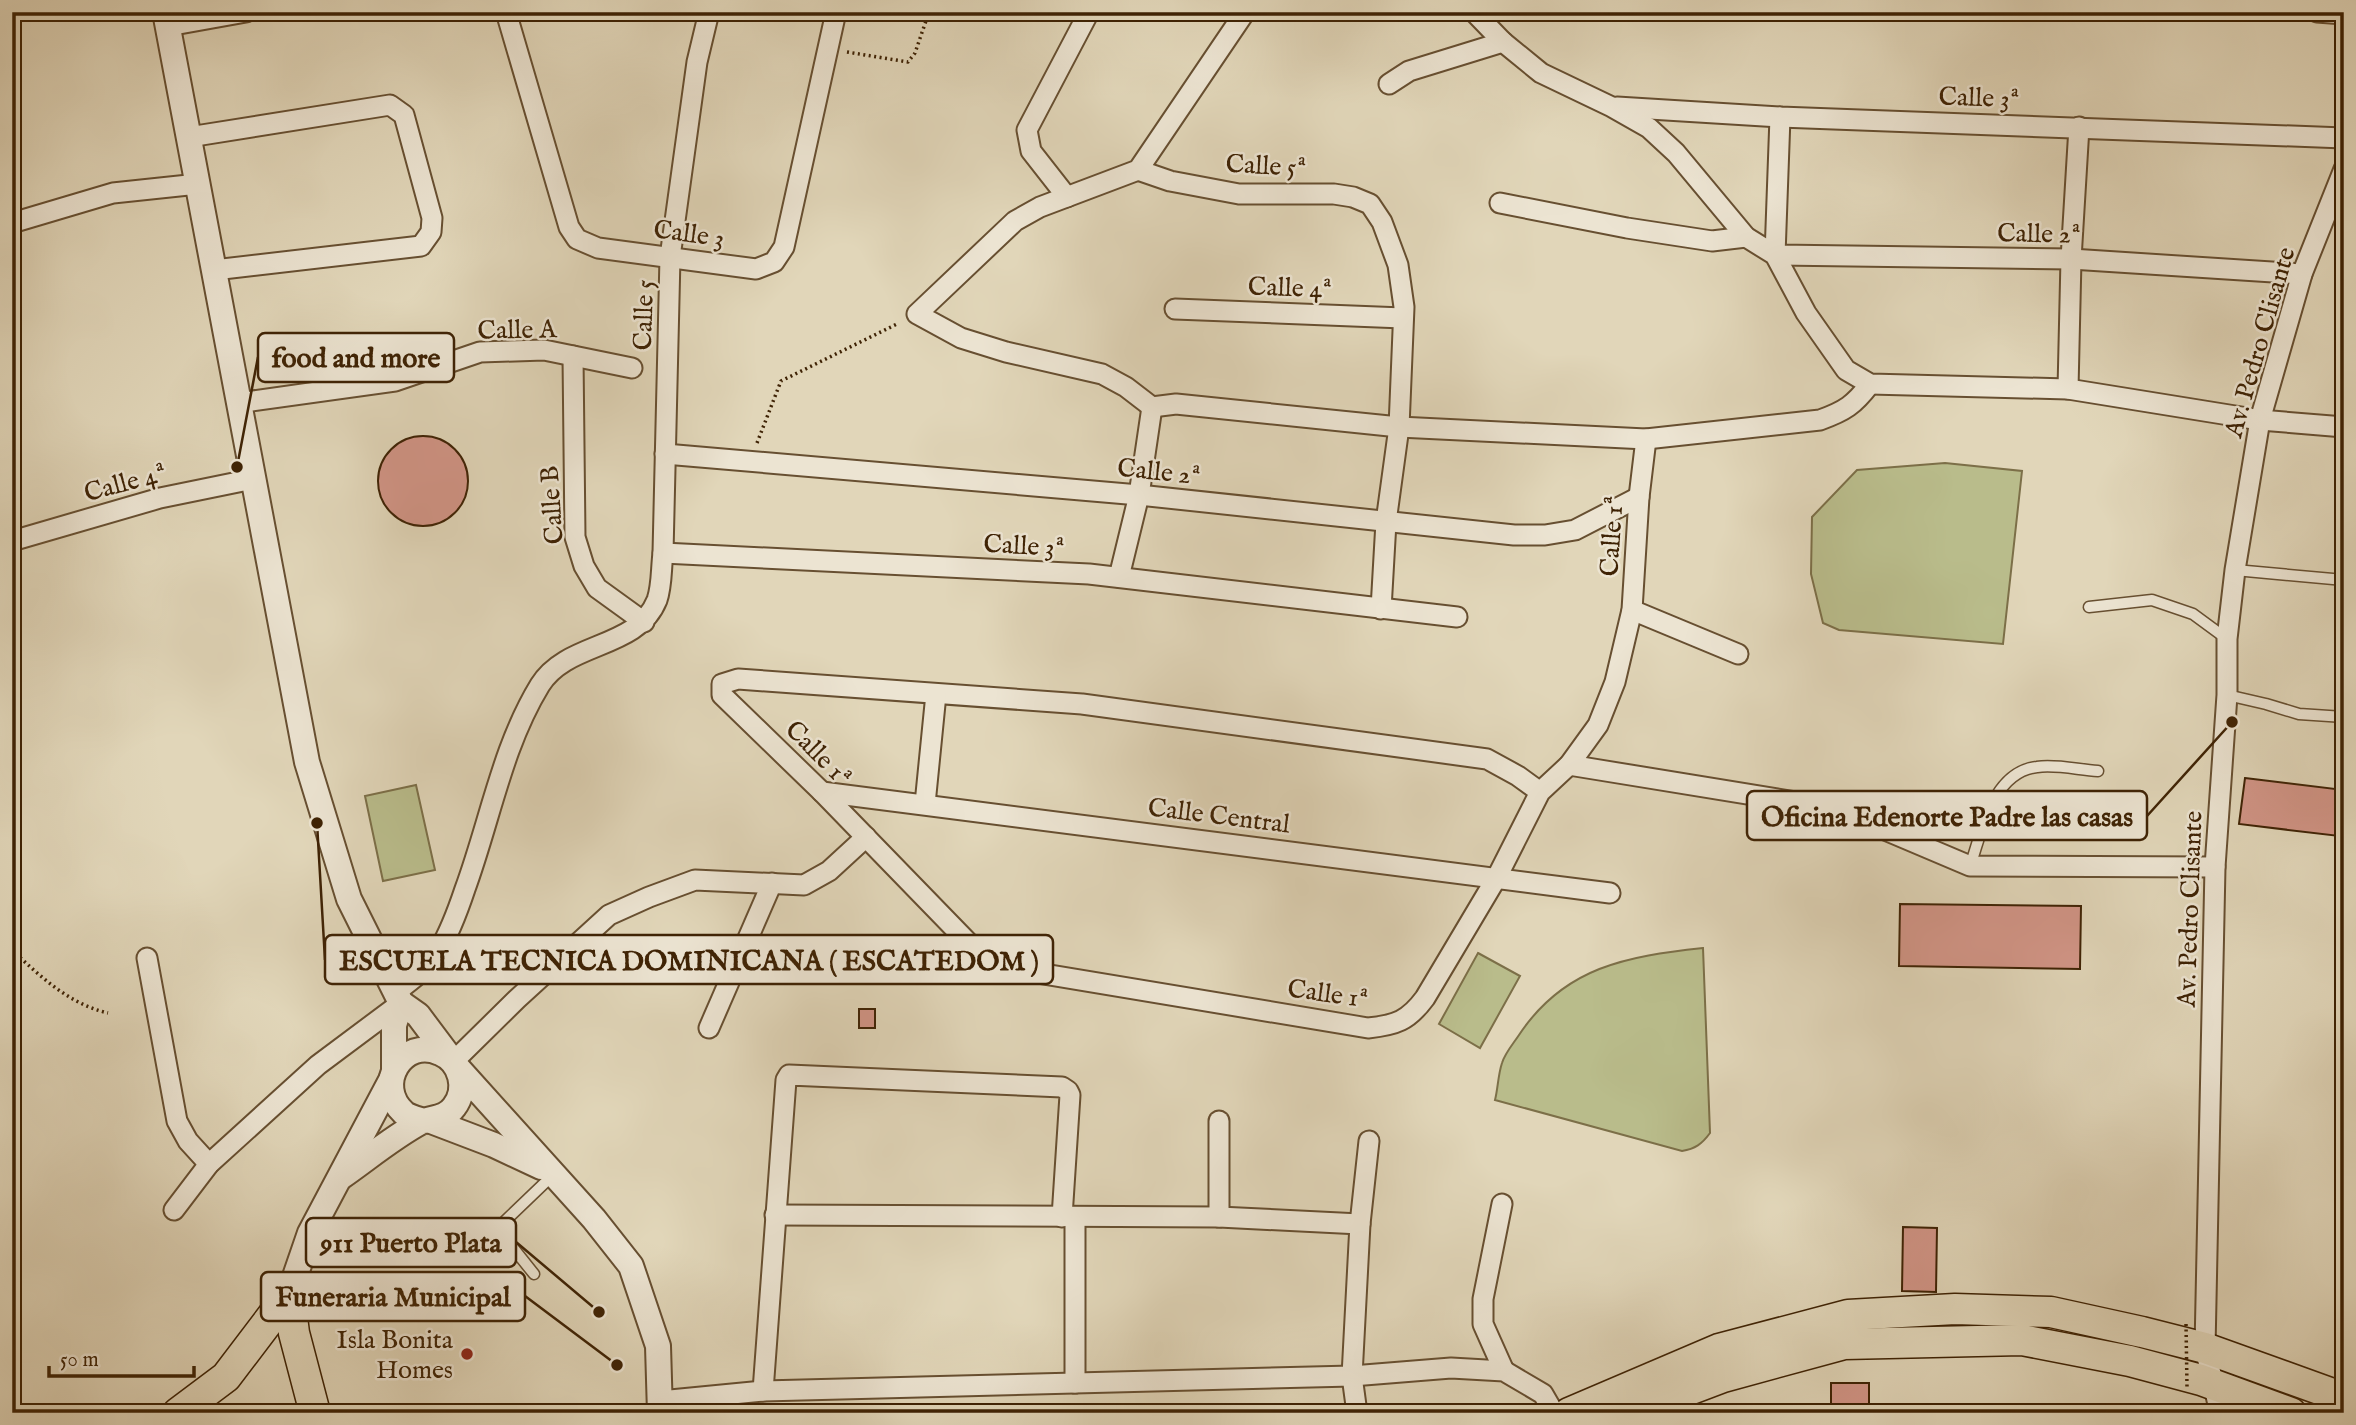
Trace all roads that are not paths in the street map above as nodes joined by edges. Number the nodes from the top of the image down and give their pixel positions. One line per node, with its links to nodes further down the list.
1 (246, 12): 10 (street)
2 (506, 12): 26 (street, Calle 3)
3 (709, 12): 26 (street, Calle 5)
4 (836, 12): 26 (street, Calle 3)
5 (1089, 12): 21 (street)
6 (1245, 12): 19 (street)
7 (1474, 12): 11 (street)
8 (2317, 12): 9 (street)
9 (2344, 14)
10 (166, 19): 16 (street)
11 (1503, 42): 12 (street); 13 (street)
12 (1389, 84)
13 (1612, 107): 14 (street, Calle 3ª); 24 (street)
14 (1780, 117): 15 (street, Calle 3ª); 25 (street)
15 (2079, 127): 17 (street, Calle 3ª); 27 (street)
16 (189, 137): 20 (street); 28 (street)
17 (2344, 138)
18 (2344, 169): 29 (street, Av. Pedro Clisante)
19 (1138, 170): 21 (street); 31 (street, Calle 5ª)
20 (198, 184): 23 (street); 28 (street)
21 (1067, 198): 37 (street)
22 (1500, 203): 24 (street)
23 (12, 223)
24 (1746, 237): 25 (street)
25 (1775, 255): 27 (street, Calle 2ª); 34 (street)
26 (670, 257): 42 (street, Calle 5)
27 (2071, 259): 29 (street, Calle 2ª); 35 (street)
28 (214, 270): 36 (street)
29 (2302, 274): 38 (street, Av. Pedro Clisante)
30 (1175, 309): 31 (street, Calle 4ª)
31 (1403, 318): 39 (street)
32 (573, 356): 33 (street, Calle A); 36 (street, Calle A); 56 (street, Calle B)
33 (632, 368)
34 (1870, 384): 35 (street); 41 (street)
35 (2068, 388): 38 (street)
36 (239, 402): 43 (street)
37 (1152, 407): 39 (street); 44 (street)
38 (2260, 421): 40 (street); 49 (street, Av. Pedro Clisante)
39 (1399, 427): 41 (street); 46 (street)
40 (2344, 427)
41 (1646, 439): 45 (street, Calle 1ª)
42 (665, 454): 44 (street, Calle 2ª); 48 (street, Calle 5)
43 (253, 479): 47 (street, Calle 4ª); 74 (street)
44 (1139, 495): 46 (street, Calle 2ª); 50 (street)
45 (1639, 497): 46 (street, Calle 2ª); 54 (street, Calle 1ª)
46 (1387, 522): 53 (street)
47 (12, 541)
48 (663, 553): 50 (street, Calle 3ª); 56 (street, Calle 5)
49 (2235, 570): 51 (lane); 57 (street, Av. Pedro Clisante)
50 (1119, 577): 53 (street, Calle 3ª)
51 (2344, 580)
52 (2089, 607): 57 (lane)
53 (1381, 609): 55 (street, Calle 3ª)
54 (1632, 610): 58 (street); 62 (street, Calle 1ª)
55 (1457, 617)
56 (644, 622): 74 (street)
57 (2227, 639): 60 (street, Av. Pedro Clisante)
58 (1738, 654)
59 (936, 694): 64 (street, Calle 1ª); 65 (street); 66 (street)
60 (2227, 695): 61 (lane); 69 (street, Av. Pedro Clisante)
61 (2344, 717)
62 (1569, 765): 65 (street, Calle 1ª); 68 (street)
63 (2098, 771): 68 (lane)
64 (822, 792): 66 (street, Calle Central); 67 (street, Calle 1ª)
65 (1540, 792): 70 (street, Calle 1ª)
66 (925, 804): 70 (street, Calle Central)
67 (866, 837): 70 (street, Calle 1ª); 71 (street)
68 (1970, 866): 69 (street)
69 (2214, 867): 92 (street, Av. Pedro Clisante)
70 (1497, 877): 72 (street, Calle Central)
71 (772, 883): 75 (street); 76 (street)
72 (1609, 893)
73 (148, 958): 81 (street)
74 (399, 997): 76 (street); 77 (street); 81 (street)
75 (709, 1028)
76 (453, 1062): 77 (street); 78 (street); 82 (street)
77 (392, 1076): 78 (street); 83 (street)
78 (427, 1121): 82 (street); 83 (street)
79 (1219, 1121): 88 (street)
80 (1369, 1140): 89 (street)
81 (209, 1164): 85 (street)
82 (554, 1174): 90 (lane); 99 (street)
83 (341, 1177): 91 (street)
84 (1502, 1204): 93 (street)
85 (174, 1210)
86 (775, 1215): 87 (street); 87 (street); 97 (street)
87 (1068, 1217): 88 (street); 95 (street)
88 (1219, 1217): 89 (street)
89 (1360, 1224): 94 (street)
90 (534, 1274)
91 (289, 1294): 100 (main road); 101 (main road)
92 (2205, 1348): 96 (street, Av. Pedro Clisante); 98 (main road); 104 (main road)
93 (1504, 1371): 94 (street); 103 (street)
94 (1352, 1376): 95 (street); 102 (street)
95 (1075, 1383): 97 (street)
96 (2200, 1385): 105 (main road); 106 (street, Av. Pedro Clisante); 107 (main road)
97 (763, 1391): 99 (street)
98 (2344, 1398)
99 (660, 1407)
100 (178, 1413)
101 (315, 1413)
102 (1357, 1413)
103 (1554, 1413)
104 (1569, 1413)
105 (1628, 1413)
106 (2220, 1413)
107 (2291, 1413)

